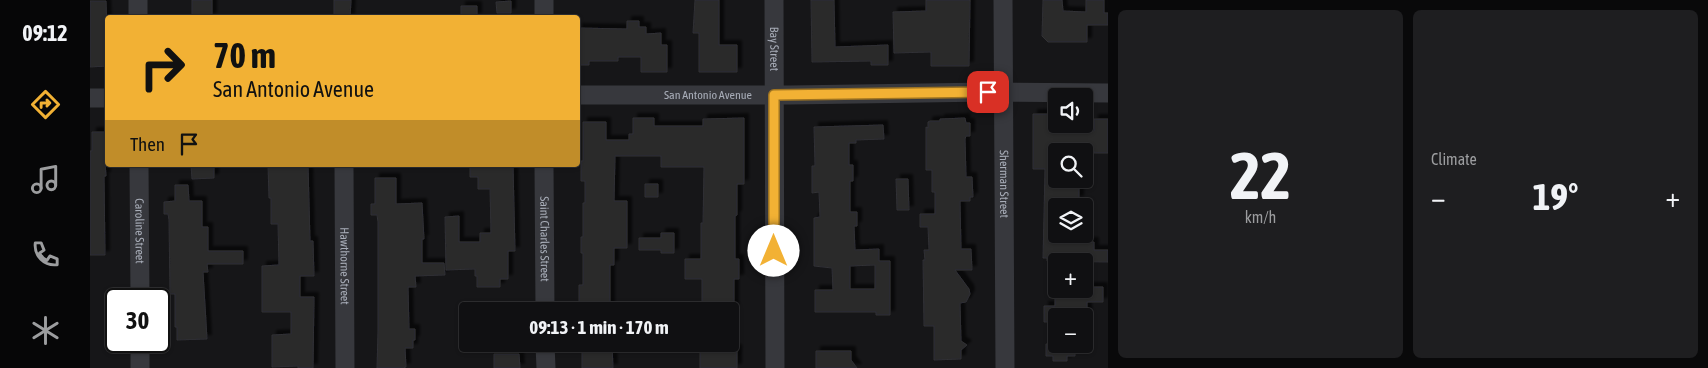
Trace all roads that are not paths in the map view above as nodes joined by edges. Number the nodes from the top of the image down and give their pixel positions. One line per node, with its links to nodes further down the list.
1 (138, 0): 5 (street)
2 (544, 0): 6 (street)
3 (774, 0): 10 (street, Bay Street)
4 (1003, 0): 7 (street, Sherman Street)
5 (138, 15)
6 (544, 15)
7 (1004, 93): 8 (street, San Antonio Avenue); 10 (street, San Antonio Avenue); 24 (street, Sherman Street)
8 (1108, 93)
9 (580, 95): 10 (street, San Antonio Avenue)
10 (774, 95): 23 (street, Bay Street)
11 (90, 98): 12 (street)
12 (105, 98)
13 (138, 167): 16 (street, Caroline Street)
14 (344, 167): 21 (street, Hawthorne Street)
15 (544, 167): 17 (street, Saint Charles Street)
16 (140, 288)
17 (545, 302)
18 (545, 352): 22 (street)
19 (140, 353): 20 (street)
20 (140, 368)
21 (345, 368)
22 (546, 368)
23 (775, 368)
24 (1005, 368)

